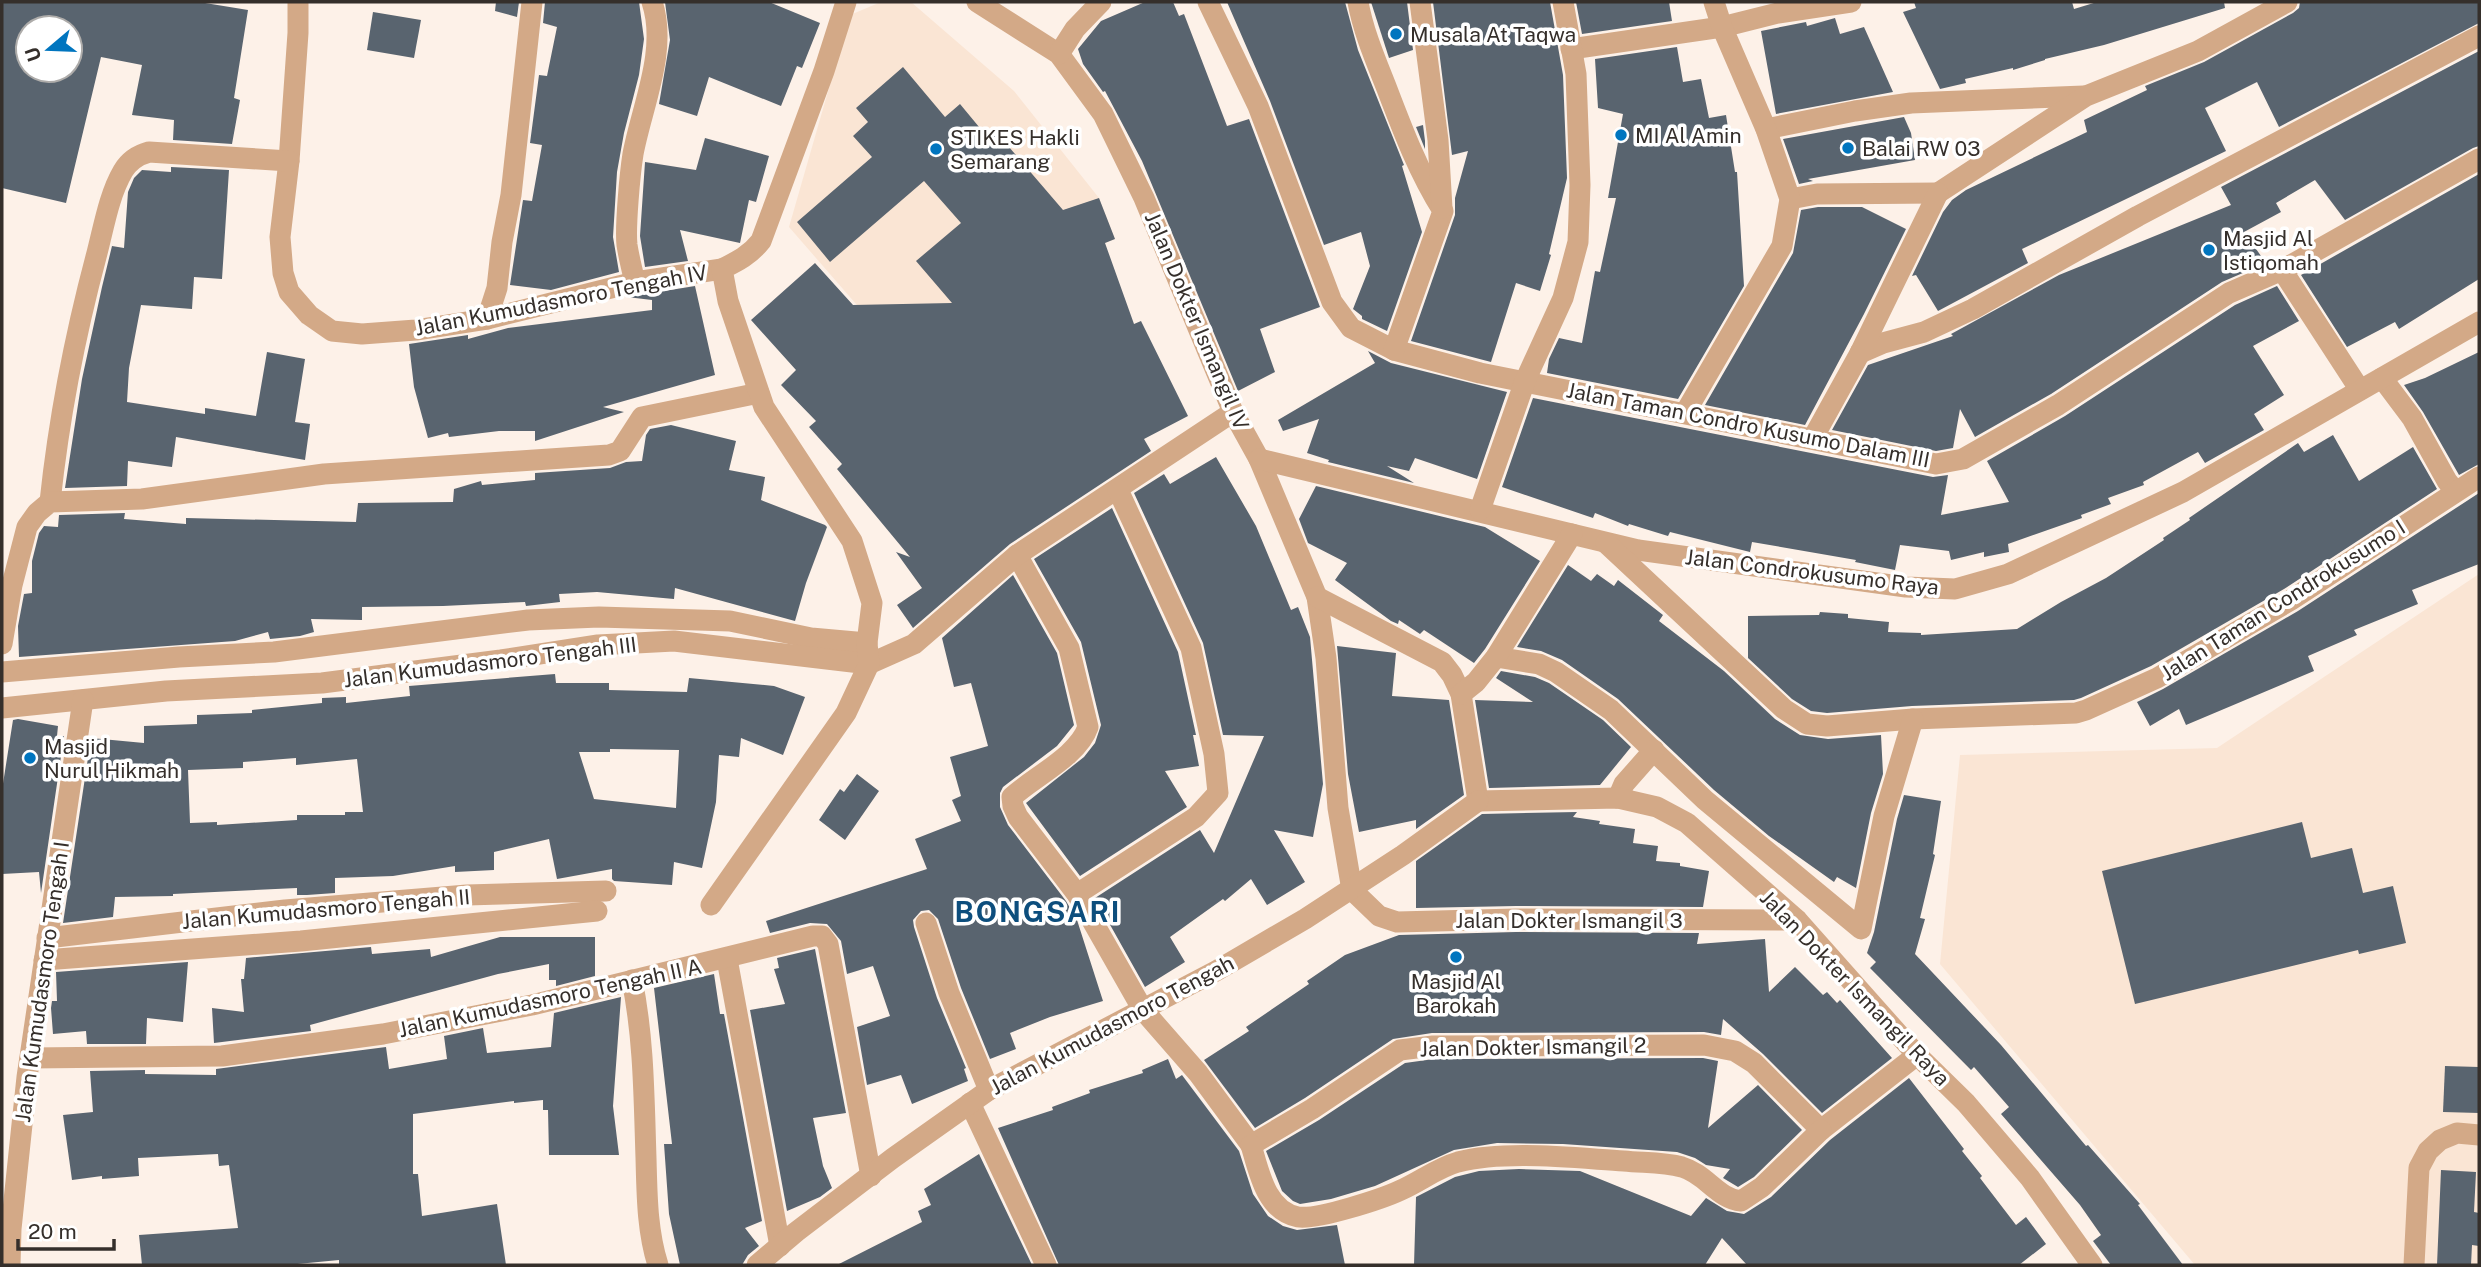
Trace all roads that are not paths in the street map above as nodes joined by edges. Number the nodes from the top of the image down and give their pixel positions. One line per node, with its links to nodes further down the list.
1 (298, 2): 21 (street, Jalan Kumudasmoro Tengah IV)
2 (532, 2): 28 (street)
3 (652, 2): 27 (street)
4 (846, 2): 25 (street)
5 (976, 2): 17 (street)
6 (1101, 2): 17 (street)
7 (1208, 2): 30 (street, Jalan Taman Condro Kusumo Dalam III)
8 (1358, 2): 24 (street)
9 (1420, 2): 24 (street)
10 (1563, 2): 16 (street)
11 (1714, 2): 14 (street)
12 (1852, 2): 14 (street)
13 (2287, 2): 18 (street)
14 (1722, 27): 16 (street); 19 (street)
15 (2479, 36): 31 (street)
16 (1571, 49): 33 (street)
17 (1059, 54): 36 (street, Jalan Dokter Ismangil IV)
18 (2086, 96): 19 (street); 22 (street)
19 (1766, 129): 23 (street)
20 (2479, 159): 26 (street, Jalan Taman Condro Kusumo Dalam III)
21 (289, 161): 28 (street, Jalan Kumudasmoro Tengah IV); 43 (street)
22 (1938, 193): 23 (street); 31 (street)
23 (1790, 199): 37 (street)
24 (1443, 211): 30 (street)
25 (722, 269): 27 (street, Jalan Kumudasmoro Tengah IV); 35 (street)
26 (2283, 270): 34 (street); 38 (street, Jalan Taman Condro Kusumo Dalam III)
27 (635, 282): 28 (street, Jalan Kumudasmoro Tengah IV)
28 (487, 319)
29 (2479, 322): 32 (street, Jalan Condrokusumo Raya)
30 (1394, 350): 33 (street, Jalan Taman Condro Kusumo Dalam III)
31 (1860, 353): 38 (street)
32 (2382, 378): 34 (street, Jalan Condrokusumo Raya); 42 (street)
33 (1524, 381): 37 (street, Jalan Taman Condro Kusumo Dalam III); 44 (street)
34 (2360, 390): 46 (street, Jalan Condrokusumo Raya)
35 (759, 393): 43 (street); 55 (street)
36 (1233, 412): 39 (street, Jalan Dokter Ismangil IV); 41 (street)
37 (1685, 413): 38 (street, Jalan Taman Condro Kusumo Dalam III)
38 (1813, 438)
39 (1259, 459): 44 (street, Jalan Condrokusumo Raya); 48 (street, Jalan Dokter Ismangil IV)
40 (2479, 477): 42 (street, Jalan Taman Condrokusumo I)
41 (1118, 490): 47 (street); 70 (street)
42 (2455, 491): 64 (street, Jalan Taman Condrokusumo I)
43 (50, 502): 53 (street)
44 (1480, 510): 45 (street, Jalan Condrokusumo Raya)
45 (1572, 534): 46 (street, Jalan Condrokusumo Raya); 56 (street)
46 (1606, 543): 64 (street, Jalan Taman Condrokusumo I)
47 (1017, 555): 55 (street); 70 (street)
48 (1317, 597): 60 (street); 68 (street, Jalan Dokter Ismangil IV)
49 (599, 617): 50 (street); 51 (street); 54 (street)
50 (674, 617): 52 (street); 55 (street)
51 (450, 631): 57 (street); 58 (street)
52 (674, 641): 54 (street, Jalan Kumudasmoro Tengah III); 55 (street, Jalan Kumudasmoro Tengah III)
53 (2, 644)
54 (598, 645): 58 (street, Jalan Kumudasmoro Tengah III)
55 (868, 654): 71 (street)
56 (1496, 657): 60 (street); 65 (street)
57 (115, 664): 59 (street); 61 (street)
58 (452, 666): 61 (street, Jalan Kumudasmoro Tengah III)
59 (2, 672)
60 (1461, 694): 67 (street)
61 (115, 696): 62 (street, Jalan Kumudasmoro Tengah III)
62 (83, 700): 63 (street, Jalan Kumudasmoro Tengah III); 75 (street, Jalan Kumudasmoro Tengah I)
63 (2, 708)
64 (1913, 719): 65 (street)
65 (1654, 750): 66 (street)
66 (1618, 798): 67 (street, Jalan Dokter Ismangil Raya); 73 (street, Jalan Dokter Ismangil Raya)
67 (1478, 801): 68 (street, Jalan Kumudasmoro Tengah)
68 (1352, 890): 73 (street, Jalan Dokter Ismangil 3); 79 (street, Jalan Kumudasmoro Tengah)
69 (606, 891): 75 (street, Jalan Kumudasmoro Tengah II)
70 (1077, 894): 79 (street)
71 (712, 905)
72 (597, 911): 77 (street)
73 (1797, 920): 80 (street, Jalan Dokter Ismangil Raya)
74 (926, 923): 82 (street)
75 (47, 938): 77 (street, Jalan Kumudasmoro Tengah I)
76 (727, 959): 78 (street, Jalan Kumudasmoro Tengah II A); 87 (street, Jalan Kumudasmoro Tengah II A); 88 (street)
77 (44, 960): 81 (street, Jalan Kumudasmoro Tengah I)
78 (632, 981): 81 (street, Jalan Kumudasmoro Tengah II A); 90 (street)
79 (1143, 1010): 82 (street, Jalan Kumudasmoro Tengah); 86 (street)
80 (1917, 1055): 84 (street); 93 (street, Jalan Dokter Ismangil Raya)
81 (30, 1058): 89 (street, Jalan Kumudasmoro Tengah I)
82 (989, 1090): 83 (street, Jalan Kumudasmoro Tengah)
83 (970, 1103): 87 (street, Jalan Kumudasmoro Tengah); 92 (street)
84 (1821, 1130): 86 (street, Jalan Dokter Ismangil 2); 86 (street)
85 (2479, 1135): 94 (street)
86 (1251, 1146)
87 (871, 1176): 88 (street, Jalan Kumudasmoro Tengah)
88 (779, 1246): 91 (street, Jalan Kumudasmoro Tengah)
89 (10, 1265)
90 (658, 1265)
91 (757, 1265)
92 (1046, 1265)
93 (2092, 1265)
94 (2414, 1265)

